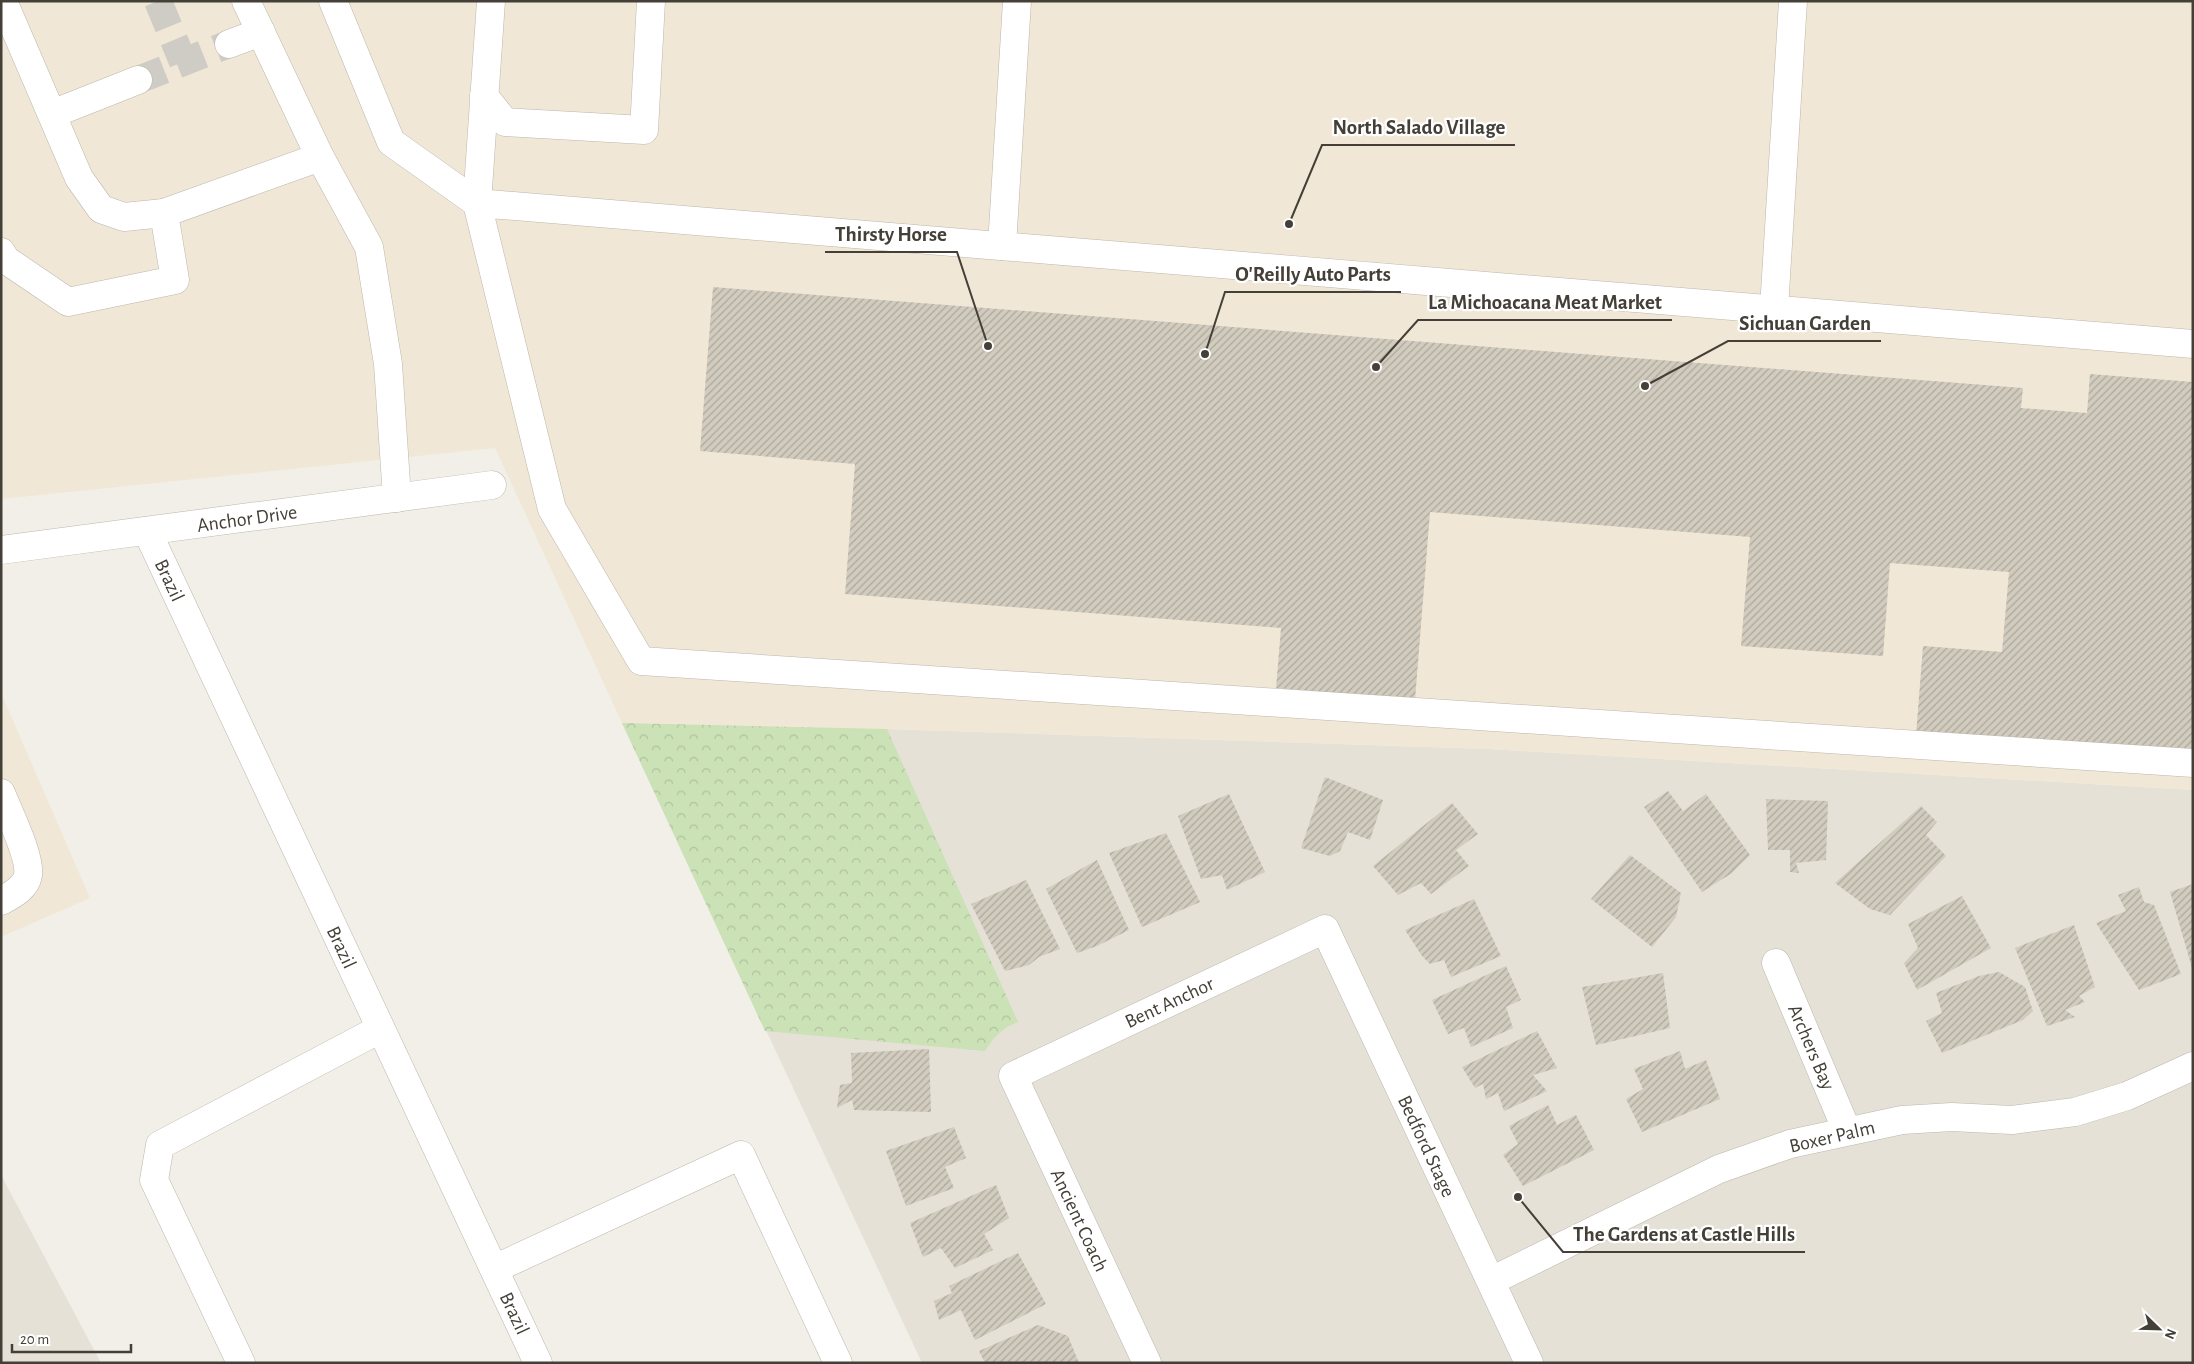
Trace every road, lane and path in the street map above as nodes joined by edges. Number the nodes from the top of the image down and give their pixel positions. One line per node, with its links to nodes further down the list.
1 (3, 1): 12 (street)
2 (246, 1): 8 (street)
3 (333, 1): 14 (street)
4 (491, 1): 11 (street)
5 (651, 1): 11 (street)
6 (1017, 1): 16 (street)
7 (1793, 1): 18 (street)
8 (260, 32): 9 (street); 13 (street)
9 (229, 44)
10 (138, 80): 12 (street)
11 (484, 96): 14 (street)
12 (52, 114): 15 (street)
13 (320, 157): 15 (street); 21 (street)
14 (477, 203): 16 (street); 24 (street)
15 (164, 212): 17 (street)
16 (1002, 246): 18 (street)
17 (1, 252)
18 (1774, 310): 19 (street)
19 (2193, 344)
20 (492, 485): 21 (street, Anchor Drive)
21 (397, 498): 22 (street, Anchor Drive)
22 (147, 531): 23 (street, Anchor Drive); 29 (street, Brazil)
23 (1, 550)
24 (2193, 763)
25 (1, 793): 26 (street)
26 (1, 901)
27 (1325, 929): 31 (street, Bent Anchor); 34 (street, Bedford Stage)
28 (1776, 963): 32 (street, Archers Bay)
29 (380, 1029): 33 (street, Brazil); 35 (street)
30 (2193, 1066): 32 (street, Boxer Palm)
31 (1013, 1076): 38 (street, Ancient Coach)
32 (1847, 1131): 34 (street, Boxer Palm)
33 (494, 1269): 36 (street, Brazil); 37 (street)
34 (1491, 1281): 39 (street, Bedford Stage)
35 (241, 1363)
36 (538, 1363)
37 (838, 1363)
38 (1147, 1363)
39 (1529, 1363)

